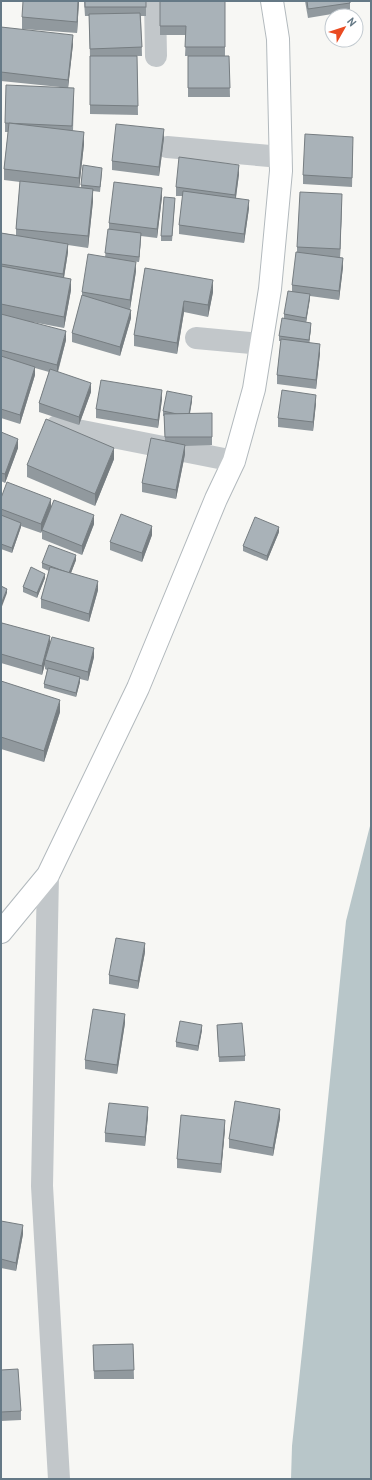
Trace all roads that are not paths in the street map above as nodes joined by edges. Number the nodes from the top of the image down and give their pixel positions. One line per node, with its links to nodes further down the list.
1 (155, 1): 3 (street)
2 (272, 1): 5 (street)
3 (156, 56)
4 (168, 147): 5 (street)
5 (281, 157): 7 (street)
6 (196, 338): 7 (street)
7 (261, 344): 9 (street)
8 (57, 426): 9 (street)
9 (234, 461): 10 (street)
10 (48, 876): 11 (street); 12 (street)
11 (1, 932)
12 (59, 1479)

